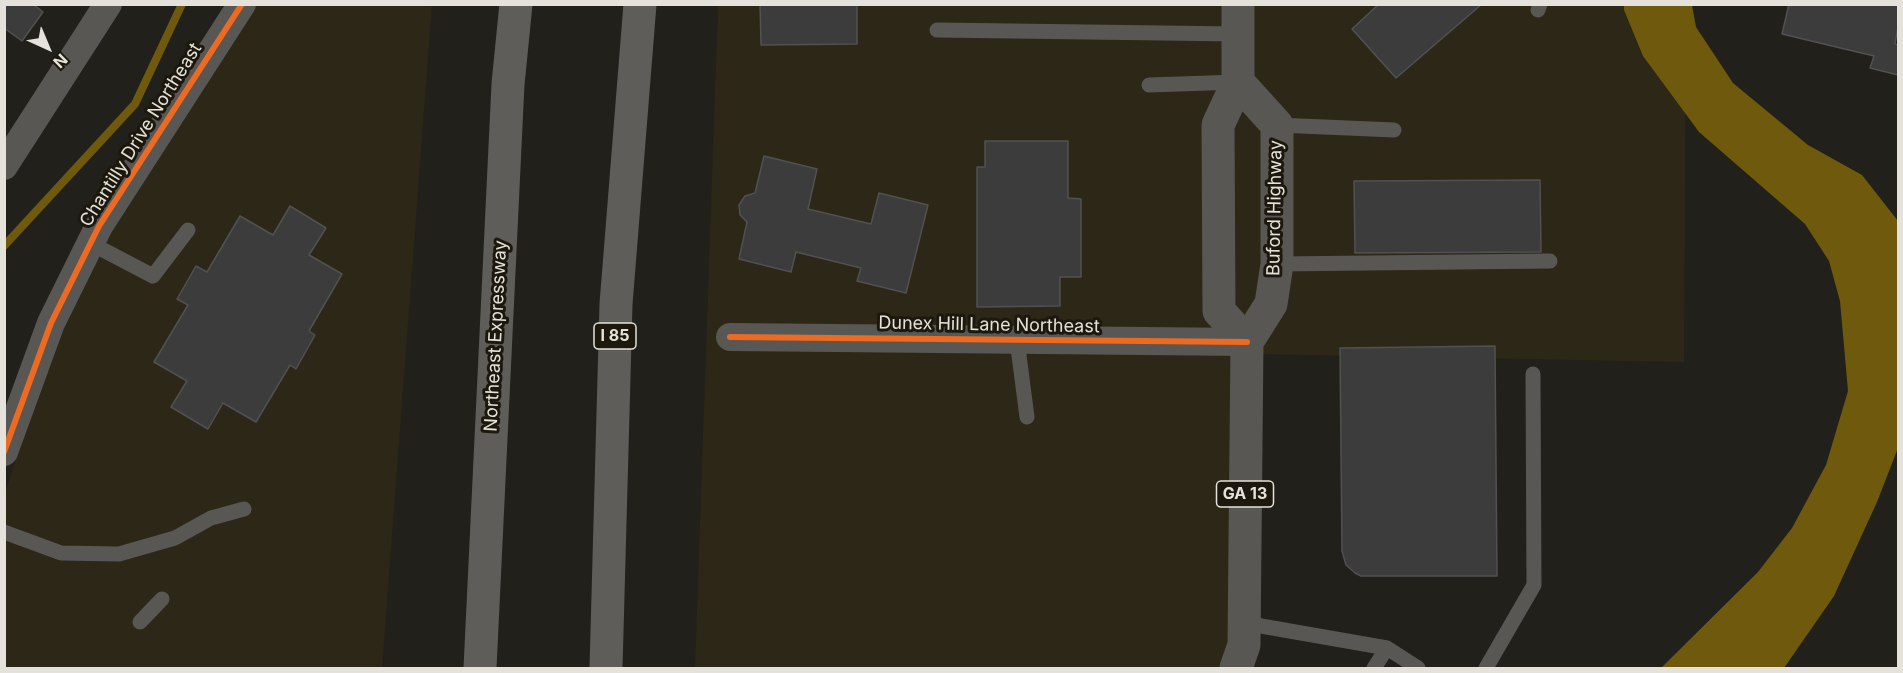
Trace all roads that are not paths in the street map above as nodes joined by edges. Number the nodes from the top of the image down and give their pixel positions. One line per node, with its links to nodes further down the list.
1 (108, 4): 11 (street)
2 (242, 4): 13 (street, Chantilly Drive Northeast)
3 (516, 4): 28 (highway, Northeast Expressway)
4 (639, 4): 29 (highway, I 85)
5 (1238, 19): 6 (lane); 7 (main road)
6 (936, 30)
7 (1238, 82): 8 (lane); 9 (main road, Buford Highway); 18 (main road)
8 (1149, 85)
9 (1277, 125): 10 (lane); 15 (main road, Buford Highway)
10 (1394, 130)
11 (4, 166)
12 (188, 230): 13 (lane)
13 (90, 243): 21 (street, Chantilly Drive Northeast)
14 (1550, 261): 15 (lane)
15 (1277, 264): 18 (main road, Buford Highway)
16 (730, 337): 17 (street, Dunex Hill Lane Northeast)
17 (1017, 340): 18 (street, Dunex Hill Lane Northeast); 20 (lane)
18 (1247, 342): 27 (main road, GA 13)
19 (1533, 374): 32 (lane)
20 (1027, 417)
21 (4, 452)
22 (244, 509): 23 (lane)
23 (4, 532)
24 (162, 599): 25 (lane)
25 (140, 622)
26 (1387, 648): 27 (lane); 30 (lane); 31 (lane)
27 (1246, 651)
28 (480, 669)
29 (606, 669)
30 (1374, 669)
31 (1418, 669)
32 (1486, 669)

